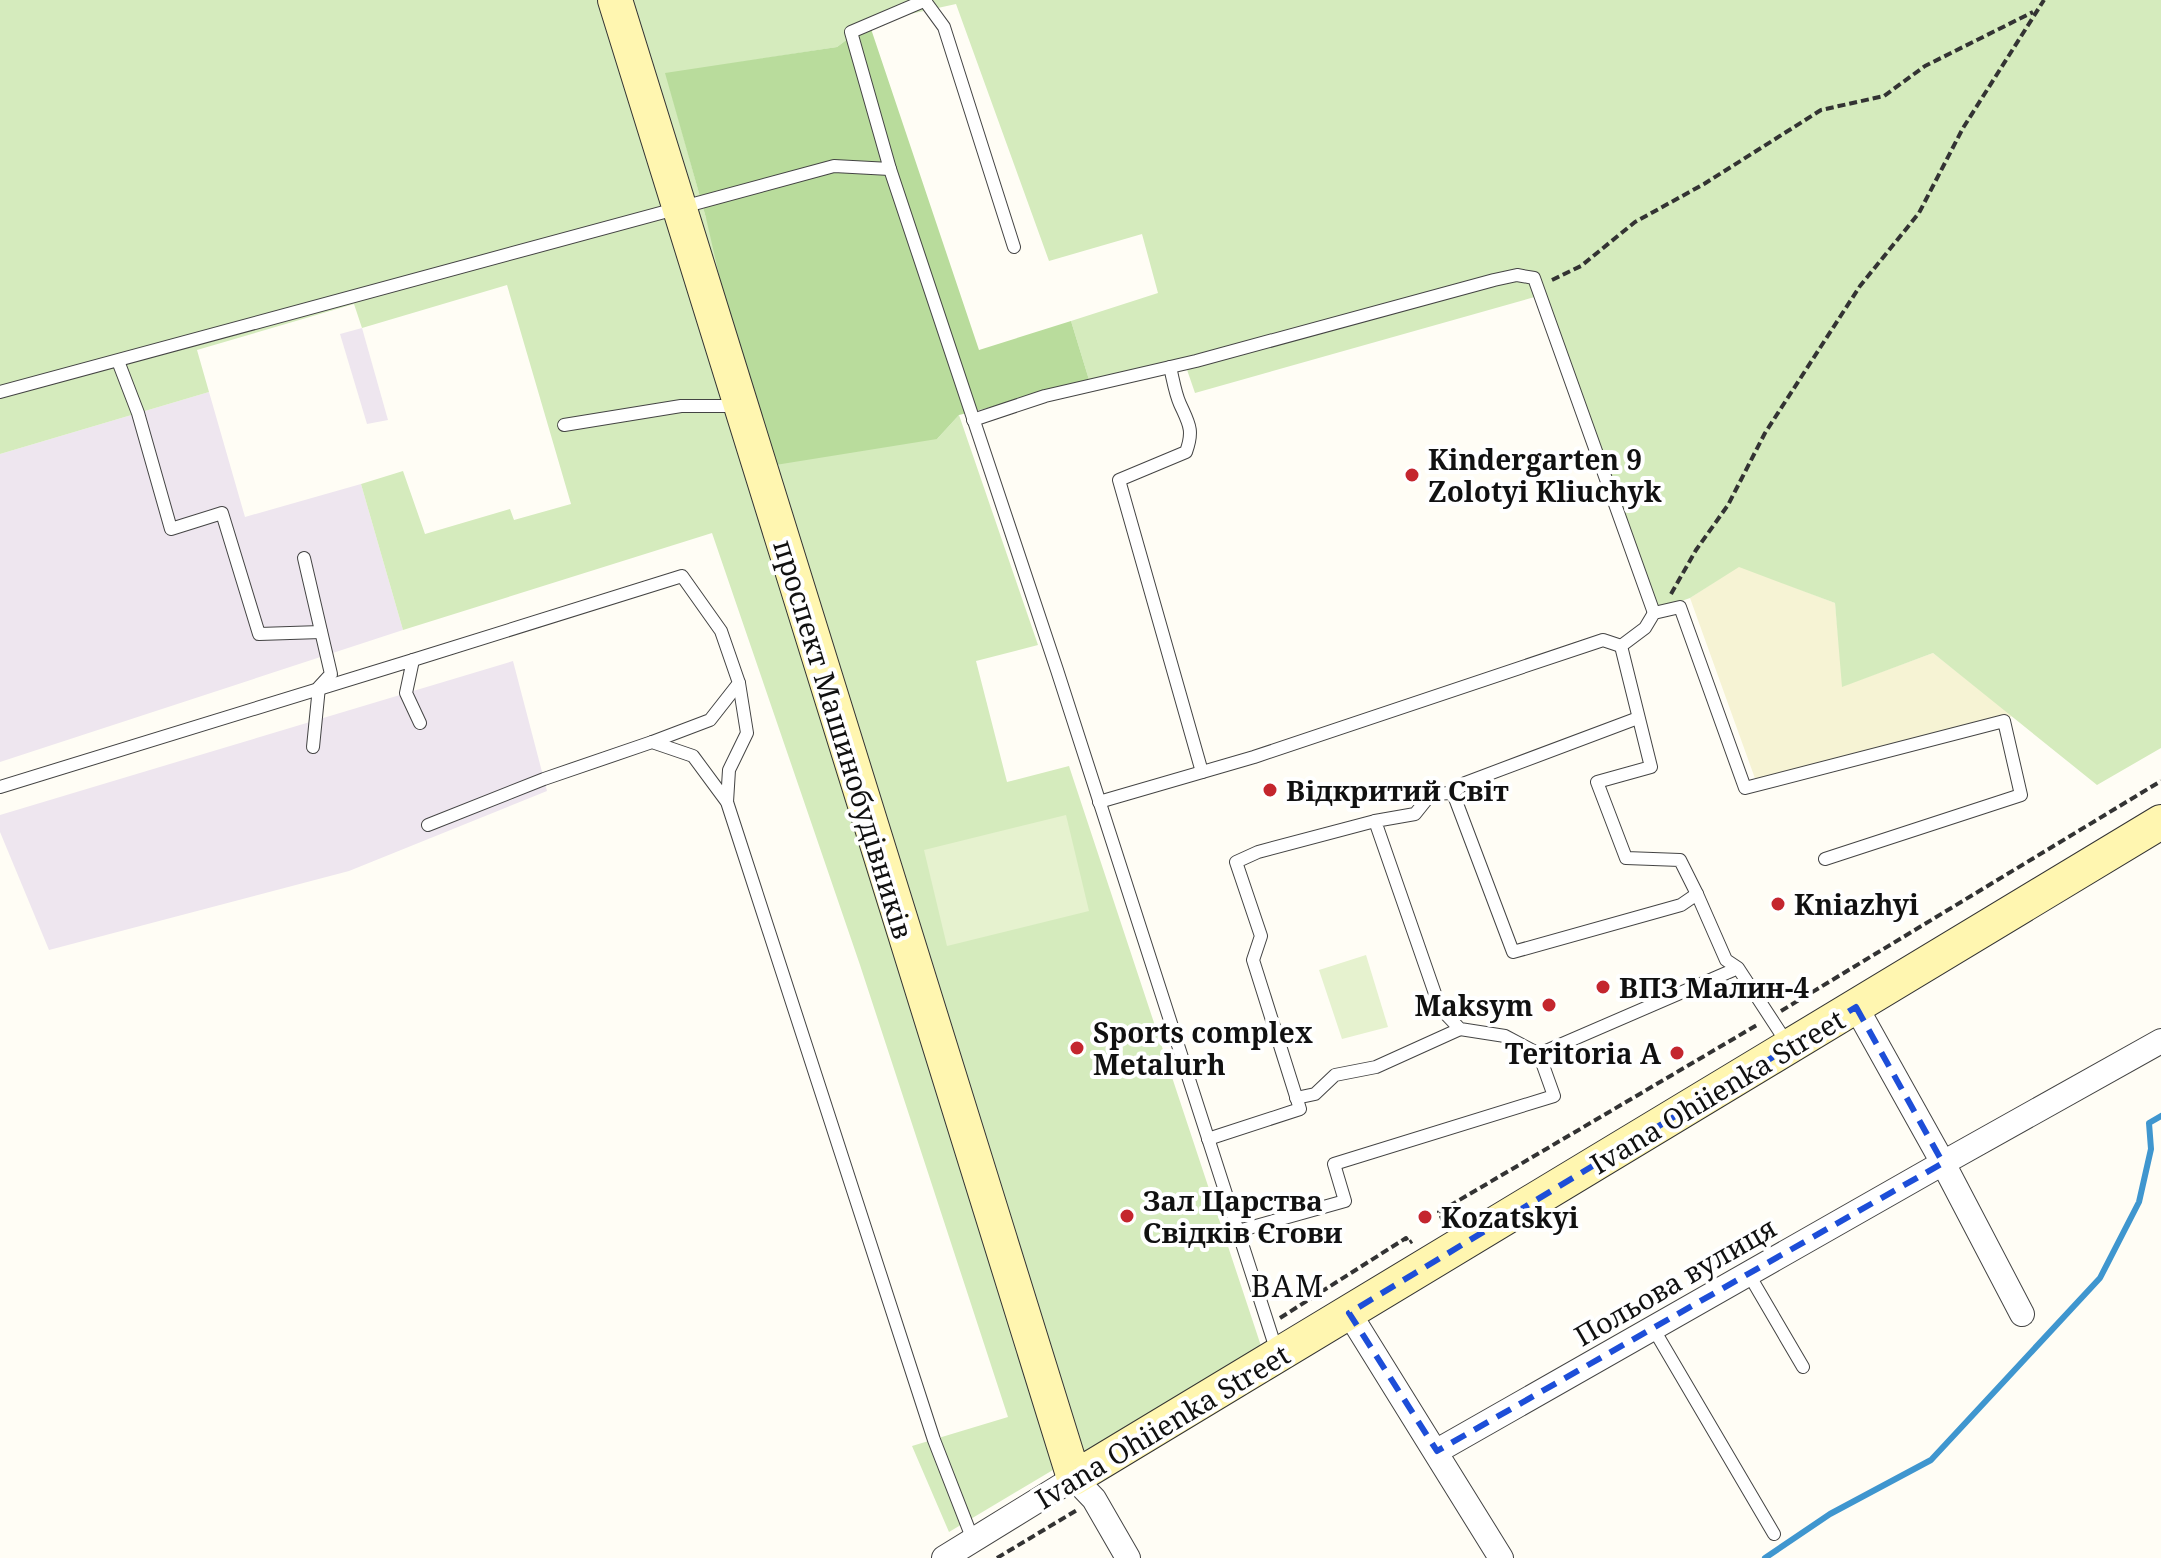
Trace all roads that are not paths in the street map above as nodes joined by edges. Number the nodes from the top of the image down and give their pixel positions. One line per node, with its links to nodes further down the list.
1 (615, 0): 4 (street, проспект Машинобудівників)
2 (926, 0): 3 (lane); 5 (lane)
3 (890, 169): 4 (lane); 10 (lane)
4 (680, 208): 6 (lane); 9 (street, проспект Машинобудівників)
5 (1014, 247)
6 (118, 361): 8 (lane); 14 (lane)
7 (1170, 367): 10 (lane); 13 (lane); 23 (lane)
8 (0, 392)
9 (741, 406): 11 (lane); 50 (street, проспект Машинобудівників)
10 (973, 420): 27 (lane)
11 (564, 425)
12 (304, 558): 14 (lane)
13 (1654, 613): 15 (lane); 31 (lane)
14 (321, 632): 18 (lane)
15 (1621, 646): 19 (lane); 23 (lane)
16 (413, 660): 17 (lane); 18 (lane); 20 (lane)
17 (739, 683): 21 (lane); 26 (lane)
18 (319, 687): 22 (lane); 24 (lane)
19 (1638, 718): 25 (lane); 32 (lane)
20 (420, 723)
21 (652, 742): 26 (lane); 30 (lane)
22 (313, 747)
23 (1202, 772): 27 (lane)
24 (0, 787)
25 (1453, 793): 28 (lane); 32 (lane)
26 (727, 802): 52 (lane)
27 (1099, 802): 40 (lane)
28 (1375, 821): 35 (lane); 39 (lane)
29 (2161, 822): 34 (street, Ivana Ohiienka Street)
30 (428, 825)
31 (1825, 859)
32 (1697, 894): 33 (lane)
33 (1738, 968): 37 (lane); 38 (lane)
34 (1856, 1007): 37 (street, Ivana Ohiienka Street); 41 (street)
35 (1460, 1029): 38 (lane); 39 (lane)
36 (2161, 1041): 41 (street, Польова вулиця)
37 (1789, 1048): 44 (street, Ivana Ohiienka Street)
38 (1539, 1054): 42 (lane)
39 (1296, 1098): 40 (lane)
40 (1208, 1139): 42 (lane)
41 (1943, 1163): 43 (street, Польова вулиця); 45 (street)
42 (1238, 1231): 47 (lane)
43 (1748, 1273): 46 (street, Польова вулиця); 48 (lane)
44 (1349, 1313): 47 (street, Ivana Ohiienka Street); 49 (street)
45 (2022, 1314)
46 (1653, 1328): 49 (street, Польова вулиця); 51 (lane)
47 (1273, 1341): 50 (street, Ivana Ohiienka Street)
48 (1803, 1367)
49 (1437, 1451): 55 (street)
50 (1074, 1478): 52 (street, Ivana Ohiienka Street); 54 (street)
51 (1774, 1534)
52 (973, 1540): 53 (street, Ivana Ohiienka Street)
53 (944, 1558)
54 (1128, 1558)
55 (1501, 1558)

